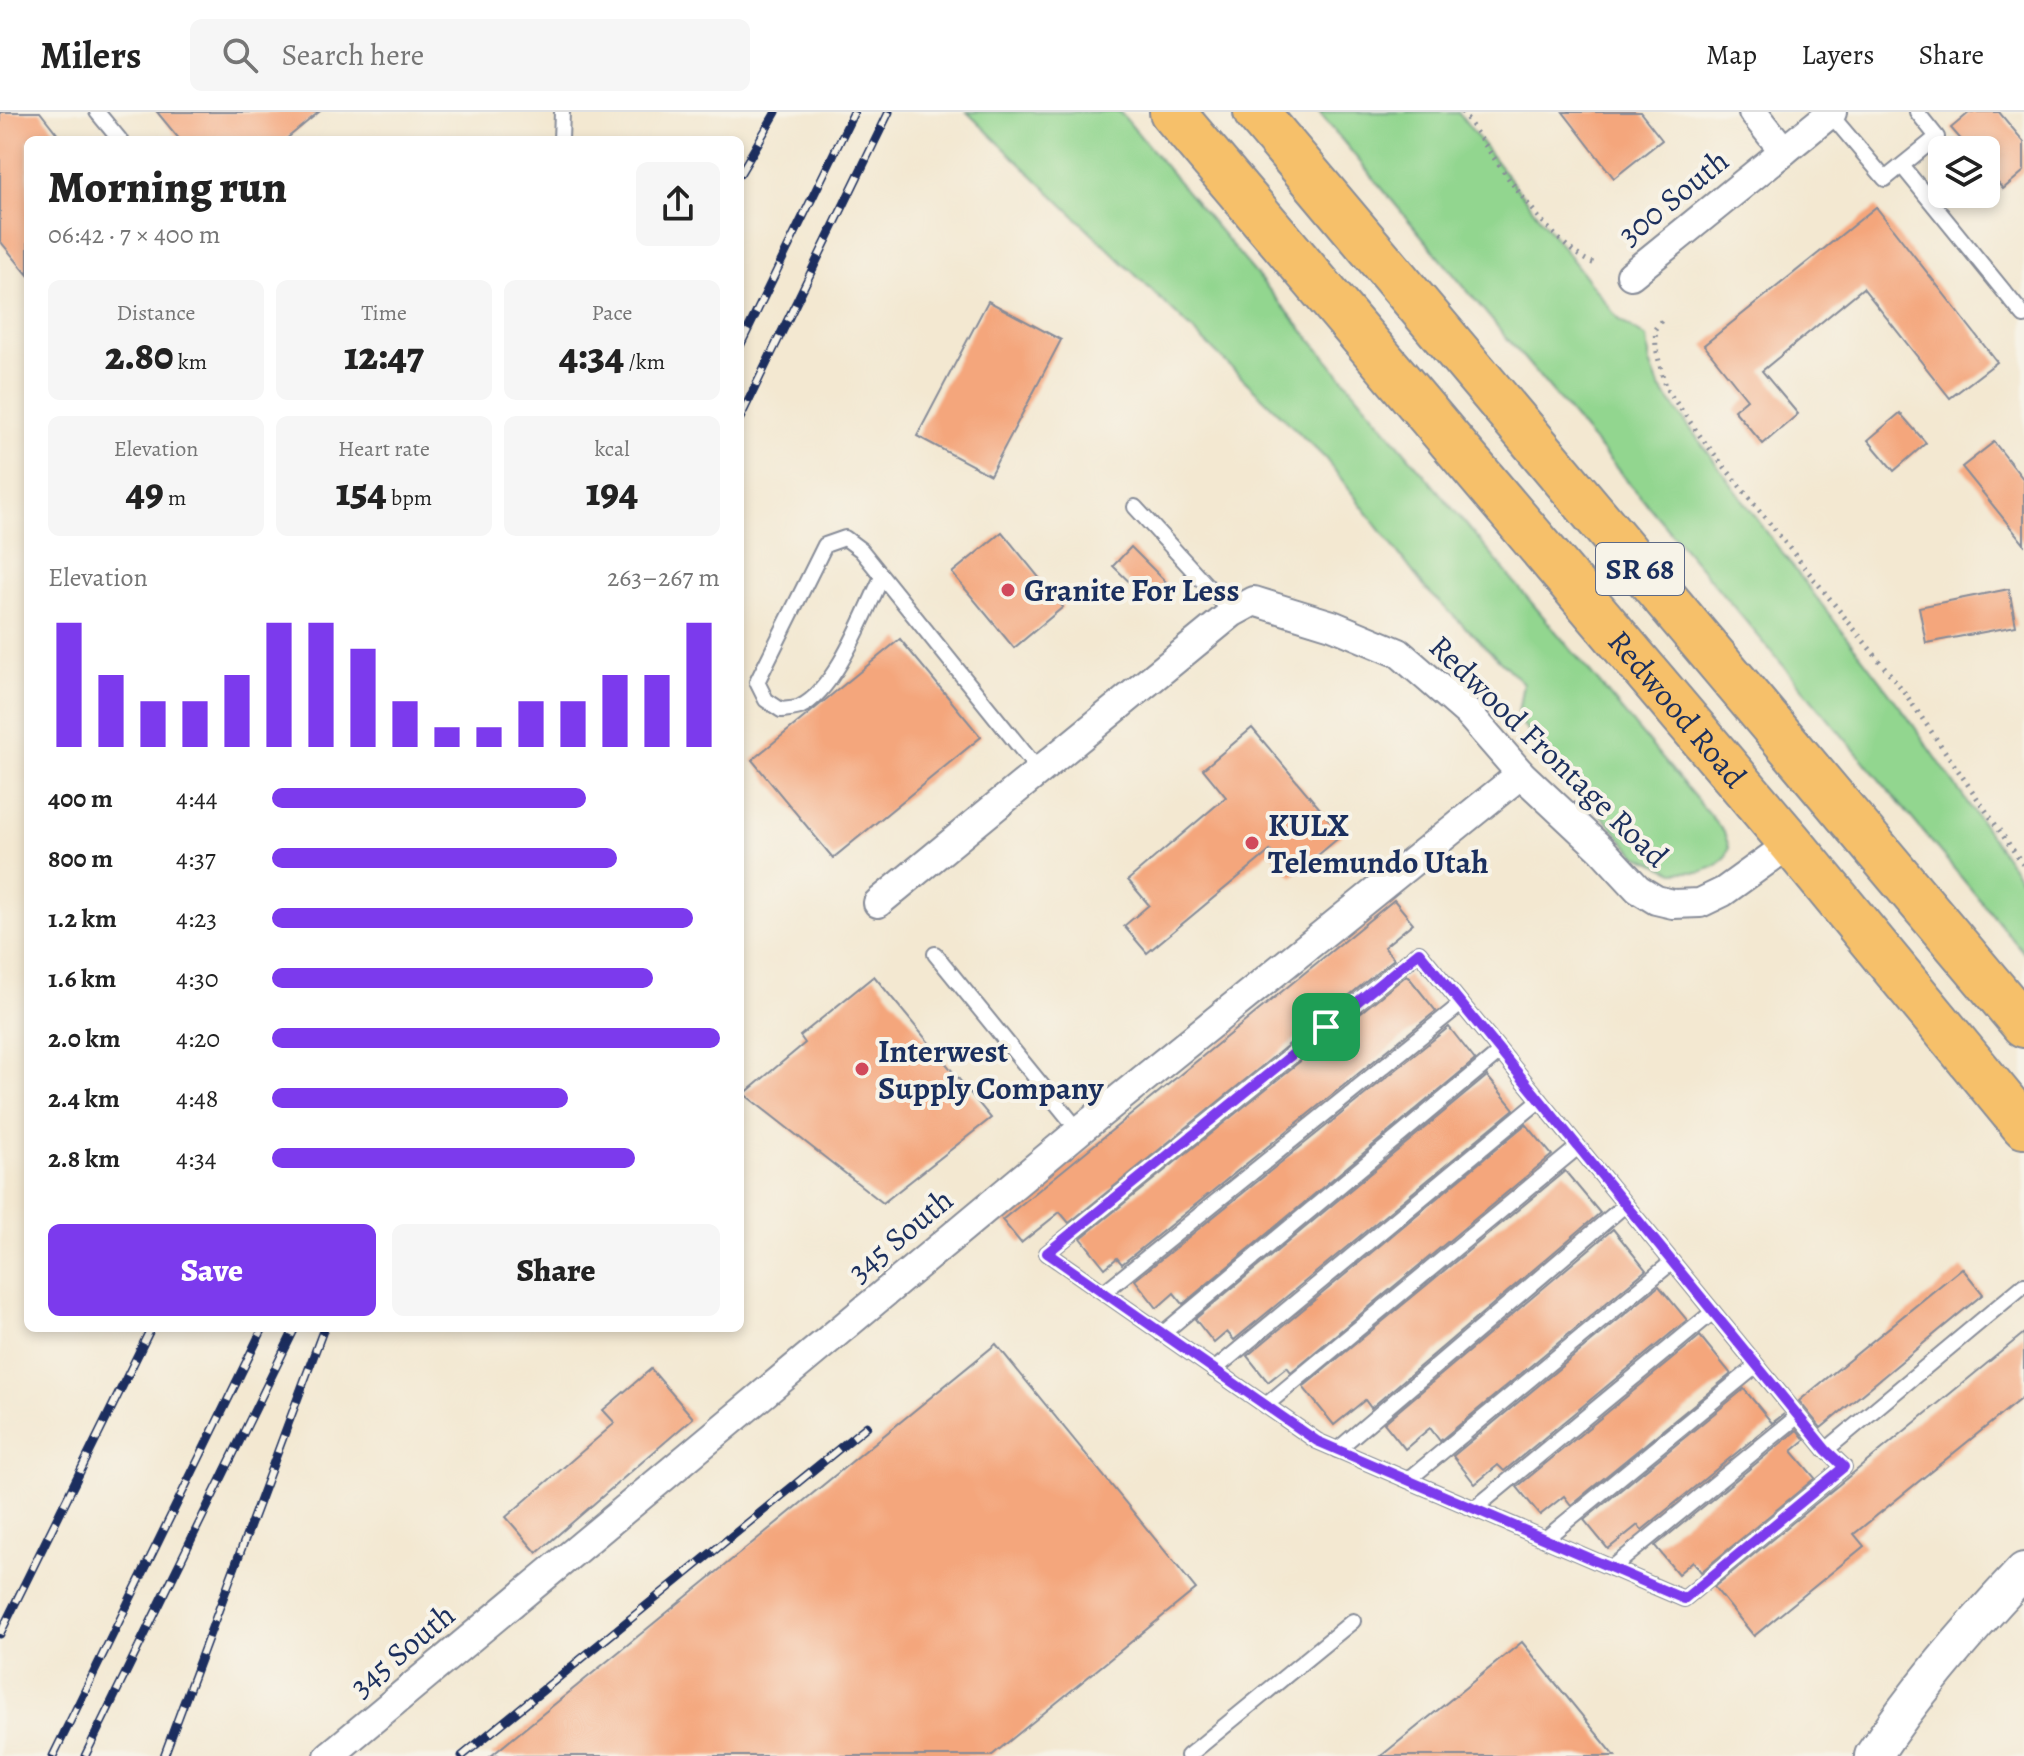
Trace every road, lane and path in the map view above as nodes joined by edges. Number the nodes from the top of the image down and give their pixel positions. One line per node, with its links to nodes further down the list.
1 (97, 112): 9 (lane)
2 (562, 112): 10 (lane)
3 (1172, 112): 22 (main road, Redwood Road / SR 68)
4 (1256, 112): 27 (main road, Redwood Road / SR 68)
5 (1462, 112): 13 (path)
6 (1753, 112): 11 (street)
7 (1917, 112): 12 (lane)
8 (1831, 113): 11 (street, 300 South); 12 (lane)
9 (117, 136)
10 (561, 136)
11 (1784, 151): 14 (street, 300 South)
12 (1902, 166): 15 (lane)
13 (1596, 264)
14 (1631, 275)
15 (2024, 316)
16 (1661, 321): 23 (path)
17 (1135, 507): 19 (lane)
18 (882, 577): 18 (lane); 20 (lane)
19 (1232, 613): 20 (street, Redwood Frontage Road); 21 (street, Redwood Frontage Road)
20 (1039, 771): 24 (street, Redwood Frontage Road)
21 (1521, 774): 22 (street, Redwood Frontage Road); 31 (street, 345 South)
22 (1791, 843): 30 (main road, Redwood Road / SR 68)
23 (2024, 866)
24 (878, 903)
25 (935, 954): 31 (lane)
26 (1461, 1004): 28 (lane); 36 (lane); 36 (lane)
27 (2024, 1025)
28 (1500, 1052): 29 (lane); 38 (lane)
29 (1540, 1100): 32 (lane); 40 (lane)
30 (2024, 1126)
31 (1079, 1131): 51 (street, 345 South)
32 (1578, 1147): 33 (lane); 41 (lane)
33 (1625, 1205): 34 (lane); 43 (lane)
34 (1672, 1262): 37 (lane); 45 (lane)
35 (2024, 1285): 44 (lane)
36 (1104, 1292): 38 (lane)
37 (1713, 1312): 39 (lane); 46 (lane)
38 (1162, 1334): 40 (lane)
39 (1756, 1366): 42 (lane); 47 (lane)
40 (1214, 1370): 41 (lane)
41 (1266, 1405): 43 (lane)
42 (1798, 1416): 44 (lane); 48 (lane)
43 (1337, 1450): 45 (lane)
44 (1826, 1450): 48 (lane)
45 (1408, 1480): 46 (lane)
46 (1474, 1509): 47 (lane)
47 (1545, 1539): 48 (lane)
48 (1612, 1568)
49 (2024, 1571): 53 (street)
50 (1353, 1621): 52 (lane)
51 (329, 1756)
52 (1188, 1756)
53 (1873, 1756)

